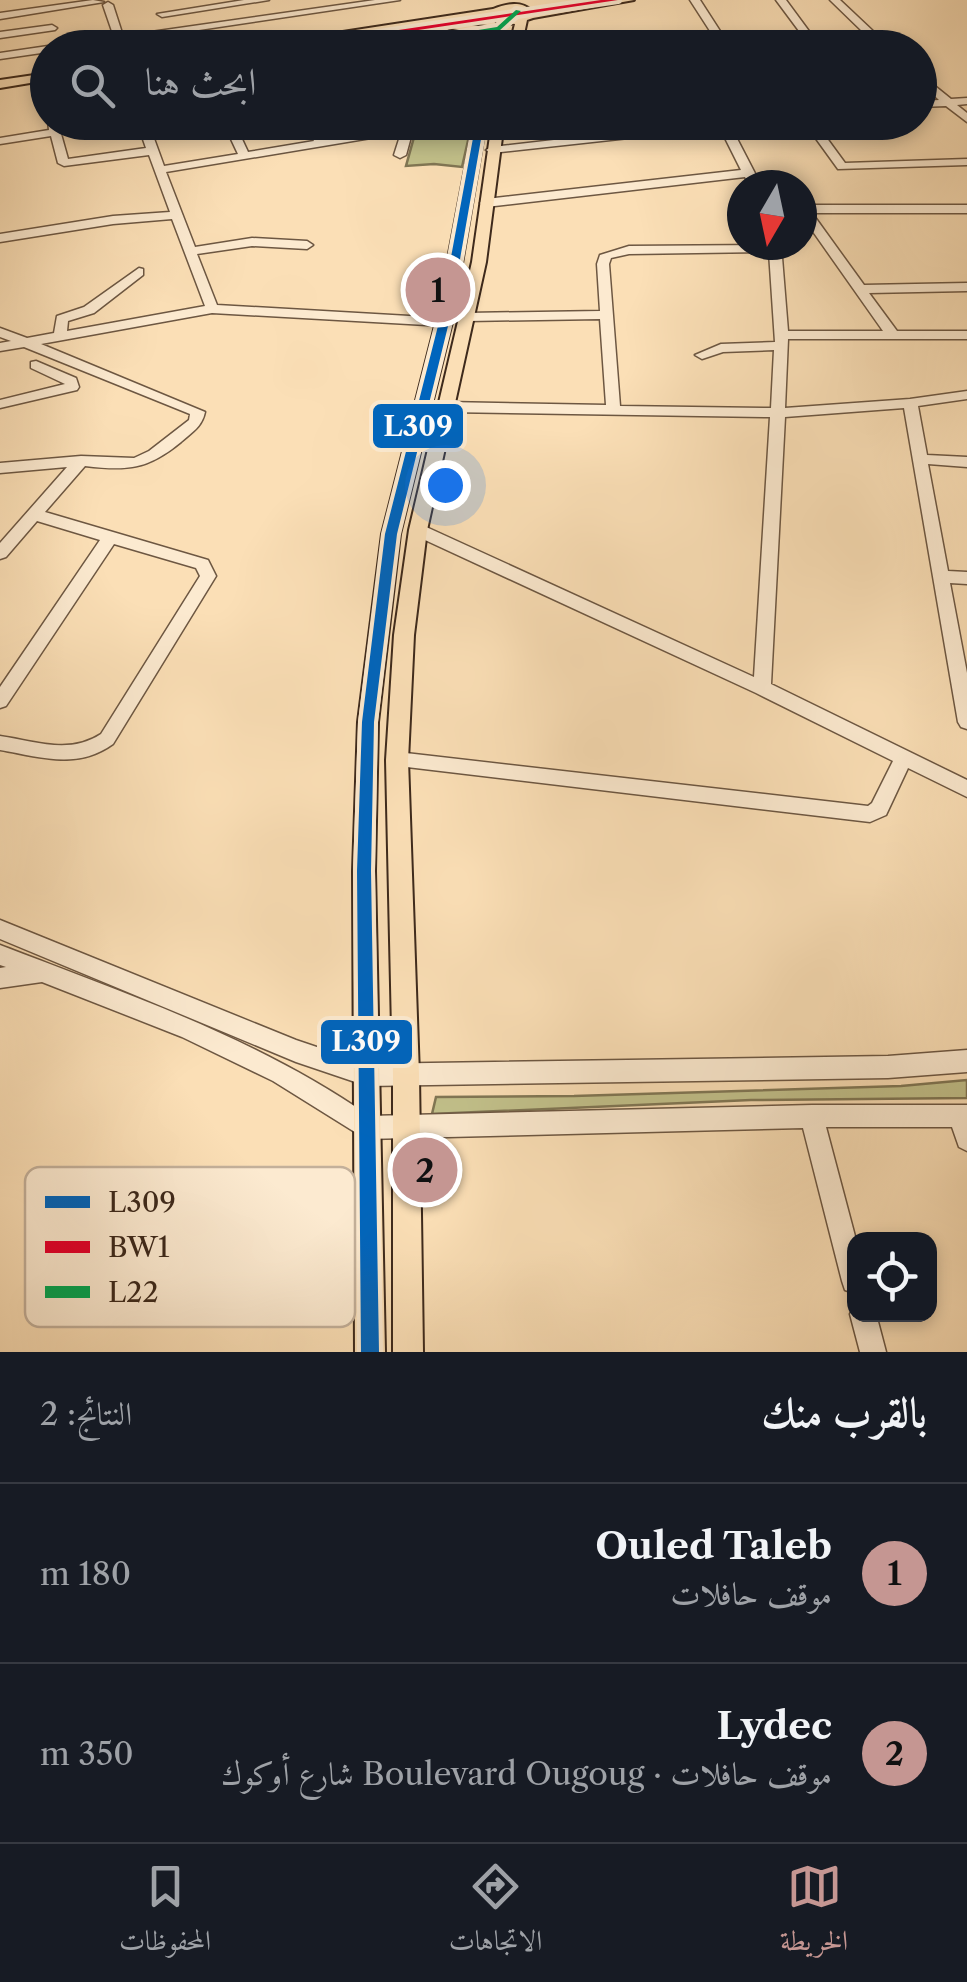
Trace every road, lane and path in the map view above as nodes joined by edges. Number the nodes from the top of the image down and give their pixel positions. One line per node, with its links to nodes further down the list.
1 (156, 0): 15 (street)
2 (264, 0): 15 (street)
3 (395, 0): 10 (street)
4 (550, 0): 5 (main road)
5 (582, 0): 13 (main road)
6 (629, 0): 13 (main road)
7 (695, 0): 28 (street)
8 (780, 0): 29 (street)
9 (835, 0): 30 (street)
10 (377, 1): 17 (street); 23 (street)
11 (106, 2): 12 (street); 21 (street)
12 (46, 4): 16 (street); 19 (street)
13 (524, 10): 14 (main road)
14 (500, 12): 17 (main road); 18 (main road)
15 (162, 14): 22 (street)
16 (0, 16)
17 (394, 26): 24 (main road)
18 (445, 26): 25 (main road); 26 (street); 27 (main road)
19 (52, 28): 20 (street)
20 (37, 30)
21 (116, 30)
22 (169, 30)
23 (189, 30)
24 (366, 30)
25 (423, 30)
26 (443, 30)
27 (484, 30)
28 (714, 30)
29 (803, 30)
30 (867, 30)
31 (30, 31): 32 (street)
32 (0, 35)
33 (30, 52): 34 (street)
34 (0, 56)
35 (30, 83): 36 (main road)
36 (0, 84)
37 (30, 85): 38 (main road)
38 (0, 92)
39 (937, 93): 41 (street)
40 (967, 101): 41 (street)
41 (947, 102): 42 (street); 43 (street)
42 (937, 103)
43 (967, 119)
44 (30, 133): 45 (street)
45 (0, 140)
46 (57, 140): 59 (street)
47 (147, 140): 59 (street)
48 (237, 140): 60 (street)
49 (319, 140): 57 (street)
50 (334, 140): 57 (street)
51 (405, 140): 61 (street)
52 (477, 140): 82 (main road)
53 (494, 140): 58 (main road)
54 (581, 140): 58 (street)
55 (732, 140): 64 (street)
56 (822, 140): 62 (street)
57 (321, 143): 60 (street)
58 (492, 150): 66 (main road)
59 (151, 152): 63 (street)
60 (244, 155): 63 (street)
61 (400, 155)
62 (967, 162)
63 (158, 170): 69 (street)
64 (747, 170)
65 (727, 181): 66 (street)
66 (486, 203): 81 (main road)
67 (817, 209): 68 (street)
68 (967, 209)
69 (175, 215): 71 (street); 74 (street)
70 (817, 229): 78 (street)
71 (0, 238)
72 (307, 244): 74 (street)
73 (727, 247): 80 (street)
74 (190, 251): 79 (street)
75 (776, 260): 87 (street)
76 (139, 272): 86 (street)
77 (967, 287): 78 (street)
78 (860, 289): 84 (street)
79 (212, 309): 82 (street); 86 (street)
80 (607, 315): 81 (street); 96 (street)
81 (468, 317): 95 (main road)
82 (444, 322): 120 (main road)
83 (0, 332): 88 (street)
84 (892, 335): 85 (street); 87 (street)
85 (967, 335)
86 (60, 336): 88 (street)
87 (782, 341): 90 (street); 97 (street)
88 (26, 342): 89 (street); 99 (street)
89 (0, 348)
90 (702, 355)
91 (36, 365): 94 (street)
92 (967, 395): 93 (street)
93 (910, 403): 97 (street); 98 (street)
94 (0, 404)
95 (446, 407): 96 (street); 103 (main road)
96 (613, 410): 97 (street)
97 (778, 414): 108 (street)
98 (920, 459): 100 (street); 106 (street)
99 (80, 461): 101 (street); 102 (street)
100 (967, 462)
101 (0, 468)
102 (35, 515): 104 (street); 105 (street)
103 (418, 530): 108 (street); 113 (main road)
104 (110, 537): 109 (street); 111 (street)
105 (0, 553)
106 (942, 577): 107 (street); 110 (street)
107 (967, 578)
108 (762, 688): 112 (street)
109 (0, 701)
110 (967, 719)
111 (0, 742)
112 (904, 757): 113 (street); 114 (street)
113 (397, 760): 121 (main road)
114 (967, 789)
115 (0, 929): 120 (street)
116 (0, 955): 117 (street)
117 (42, 972): 118 (street); 124 (street)
118 (0, 978)
119 (967, 1061): 121 (street)
120 (367, 1074): 121 (street); 124 (main road)
121 (406, 1074): 125 (main road)
122 (812, 1116): 123 (street); 125 (street); 126 (street)
123 (965, 1124)
124 (366, 1128): 125 (street); 128 (main road)
125 (404, 1130): 129 (main road)
126 (847, 1254)
127 (865, 1322): 130 (street)
128 (370, 1352)
129 (408, 1352)
130 (873, 1352)

